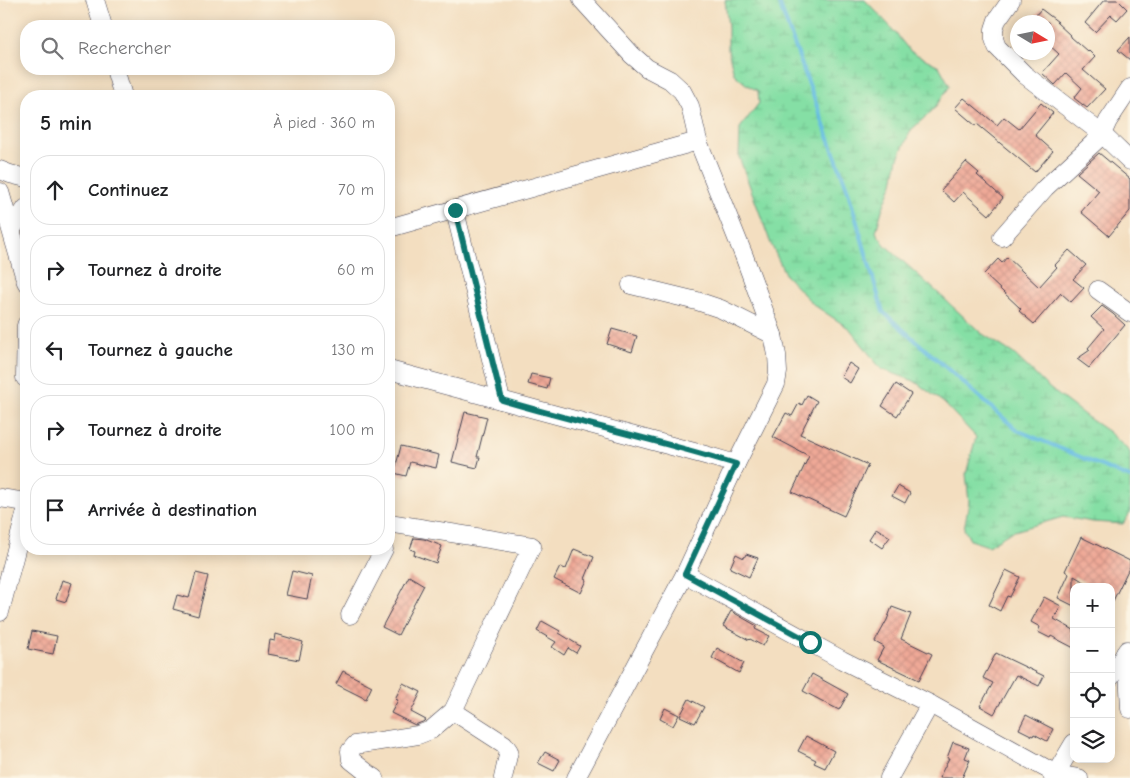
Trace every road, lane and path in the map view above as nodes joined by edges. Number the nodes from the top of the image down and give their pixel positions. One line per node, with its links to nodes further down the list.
1 (95, 0): 4 (street)
2 (582, 0): 9 (street)
3 (1011, 0): 8 (street)
4 (101, 20)
5 (117, 75): 7 (street)
6 (1130, 88): 8 (street)
7 (122, 90)
8 (1102, 134): 10 (street); 18 (street)
9 (698, 141): 14 (street); 23 (street)
10 (1130, 160)
11 (0, 170): 12 (street)
12 (20, 176)
13 (0, 192): 17 (street)
14 (455, 210): 16 (street); 25 (street)
15 (20, 217): 17 (street)
16 (395, 226)
17 (12, 229): 19 (street)
18 (1002, 238)
19 (20, 259)
20 (631, 285): 23 (street)
21 (1098, 290): 22 (street)
22 (1130, 313)
23 (773, 335): 26 (street)
24 (395, 372): 25 (street)
25 (502, 400): 26 (street)
26 (736, 464): 32 (street)
27 (0, 498): 28 (street)
28 (20, 501)
29 (395, 529): 39 (street)
30 (20, 534): 33 (street)
31 (381, 555): 34 (street)
32 (685, 574): 37 (street); 44 (street)
33 (0, 612)
34 (350, 615)
35 (1128, 649): 36 (street); 38 (street)
36 (1113, 673)
37 (930, 704): 41 (street); 45 (street)
38 (1130, 709)
39 (453, 711): 42 (street); 43 (street)
40 (1070, 750): 41 (street)
41 (1054, 776): 46 (street)
42 (376, 778)
43 (504, 778)
44 (576, 778)
45 (889, 778)
46 (1079, 778)

